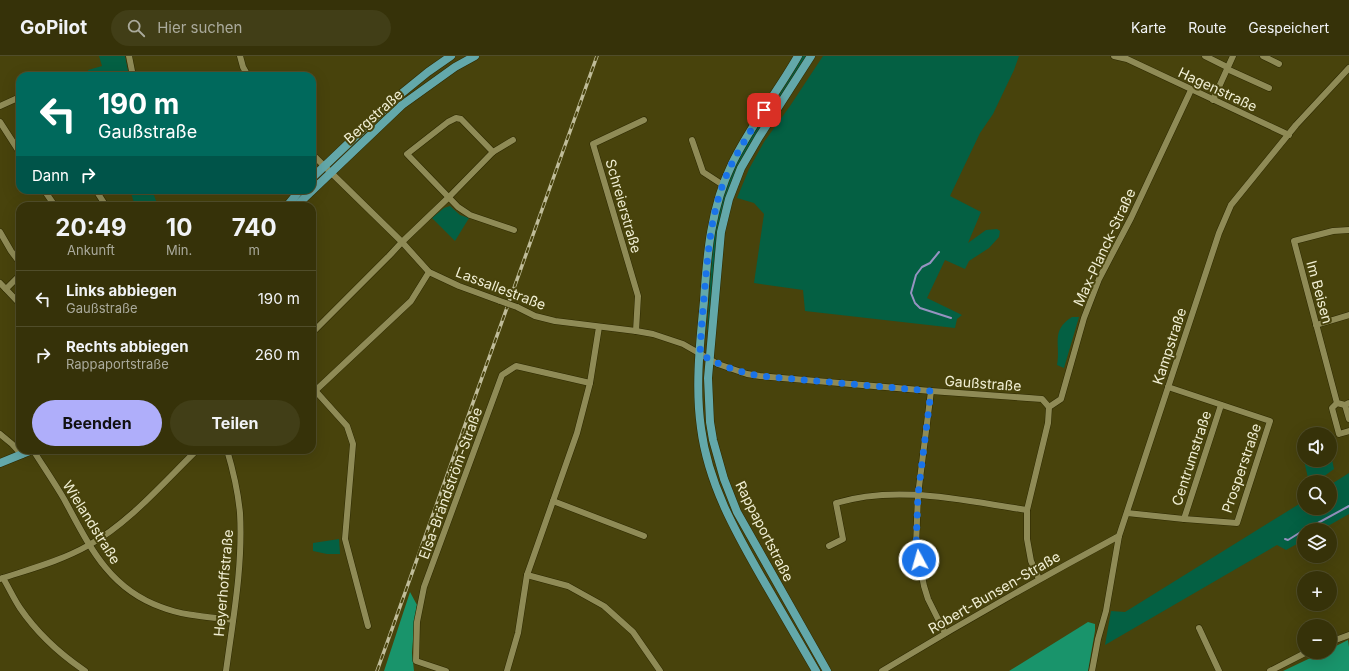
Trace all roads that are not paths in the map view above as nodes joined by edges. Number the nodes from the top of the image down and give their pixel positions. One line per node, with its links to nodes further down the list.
1 (129, 56): 14 (street)
2 (240, 56): 15 (street)
3 (452, 56): 29 (main road, Bergstraße)
4 (475, 56): 30 (main road, Bergstraße)
5 (798, 56): 32 (main road, Rappaportstraße)
6 (811, 56): 55 (main road, Rappaportstraße)
7 (1114, 56): 17 (street, Hagenstraße)
8 (1205, 56): 12 (street)
9 (1233, 56): 12 (street)
10 (1263, 56): 11 (street)
11 (1279, 64)
12 (1227, 68): 16 (street); 19 (street)
13 (1349, 68): 23 (street, Kampstraße)
14 (132, 72)
15 (246, 72)
16 (1269, 88)
17 (1191, 90): 19 (street, Hagenstraße); 64 (street, Max-Planck-Straße)
18 (16, 99): 20 (street)
19 (1213, 100): 23 (street, Hagenstraße)
20 (0, 106)
21 (644, 120): 53 (street, Schreierstraße)
22 (0, 122): 26 (street)
23 (1288, 135): 58 (street, Kampstraße)
24 (513, 140): 27 (street)
25 (692, 140): 32 (street)
26 (16, 147)
27 (493, 152): 36 (street); 36 (street)
28 (316, 158): 29 (street, Lassallestraße)
29 (324, 166): 30 (street, Lassallestraße); 31 (main road, Bergstraße)
30 (330, 173): 33 (main road, Bergstraße); 42 (street, Lassallestraße)
31 (316, 174)
32 (723, 185): 54 (main road, Rappaportstraße)
33 (316, 187)
34 (296, 194): 37 (main road)
35 (308, 194): 38 (main road, Bergstraße)
36 (449, 197): 39 (street); 42 (street)
37 (290, 202)
38 (300, 202)
39 (514, 230)
40 (1349, 230): 50 (street, Im Beisen)
41 (0, 232): 43 (street)
42 (402, 242): 44 (street, Lassallestraße); 52 (street)
43 (16, 258)
44 (429, 272): 51 (street, Lassallestraße, bridge); 57 (street)
45 (16, 279): 47 (street)
46 (0, 282): 47 (street)
47 (6, 289): 48 (street)
48 (16, 300)
49 (1349, 315): 50 (street)
50 (1316, 325): 61 (street, Im Beisen)
51 (599, 327): 53 (street, Lassallestraße); 56 (street)
52 (316, 329)
53 (636, 331): 54 (street, Lassallestraße)
54 (700, 354): 55 (street, Gaußstraße); 98 (main road, Rappaportstraße)
55 (709, 359): 60 (street, Gaußstraße); 99 (main road, Rappaportstraße)
56 (590, 383): 75 (street); 95 (street, Elsa-Brändström-Straße)
57 (316, 387)
58 (1168, 387): 63 (street, Prosperstraße); 77 (street, Kampstraße)
59 (316, 391): 87 (street)
60 (931, 391): 64 (street, Gaußstraße); 74 (street)
61 (1337, 404): 62 (street); 66 (street, Im Beisen)
62 (1347, 404): 65 (street)
63 (1221, 405): 78 (street, Centrumstraße); 78 (street, Prosperstraße)
64 (1049, 407): 76 (street)
65 (1349, 419)
66 (1349, 431)
67 (0, 434): 68 (street)
68 (16, 448)
69 (35, 454): 81 (street, Wielandstraße)
70 (193, 454): 81 (street)
71 (228, 454): 86 (street, Heyerhoffstraße)
72 (22, 455): 73 (main road)
73 (0, 464)
74 (918, 495): 76 (street); 82 (street); 89 (street)
75 (553, 501): 79 (street); 83 (street)
76 (1027, 510): 85 (street)
77 (1127, 513): 78 (street, Prosperstraße); 80 (street, Kampstraße)
78 (1184, 519)
79 (644, 536)
80 (1119, 536): 85 (street, Robert-Bunsen-Straße); 101 (street, Kampstraße)
81 (89, 545): 84 (street); 86 (street, Wielandstraße)
82 (829, 546)
83 (528, 575): 96 (street); 97 (street)
84 (2, 579): 93 (street)
85 (1039, 579): 89 (street, Robert-Bunsen-Straße)
86 (233, 620): 94 (street, Heyerhoffstraße)
87 (368, 626)
88 (1199, 628): 102 (street)
89 (945, 632): 100 (street, Robert-Bunsen-Straße)
90 (1349, 635): 91 (street)
91 (1337, 639)
92 (1297, 657): 103 (street)
93 (85, 671)
94 (226, 671)
95 (446, 671)
96 (507, 671)
97 (660, 671)
98 (816, 671)
99 (827, 671)
100 (882, 671)
101 (1092, 671)
102 (1219, 671)
103 (1270, 671)

